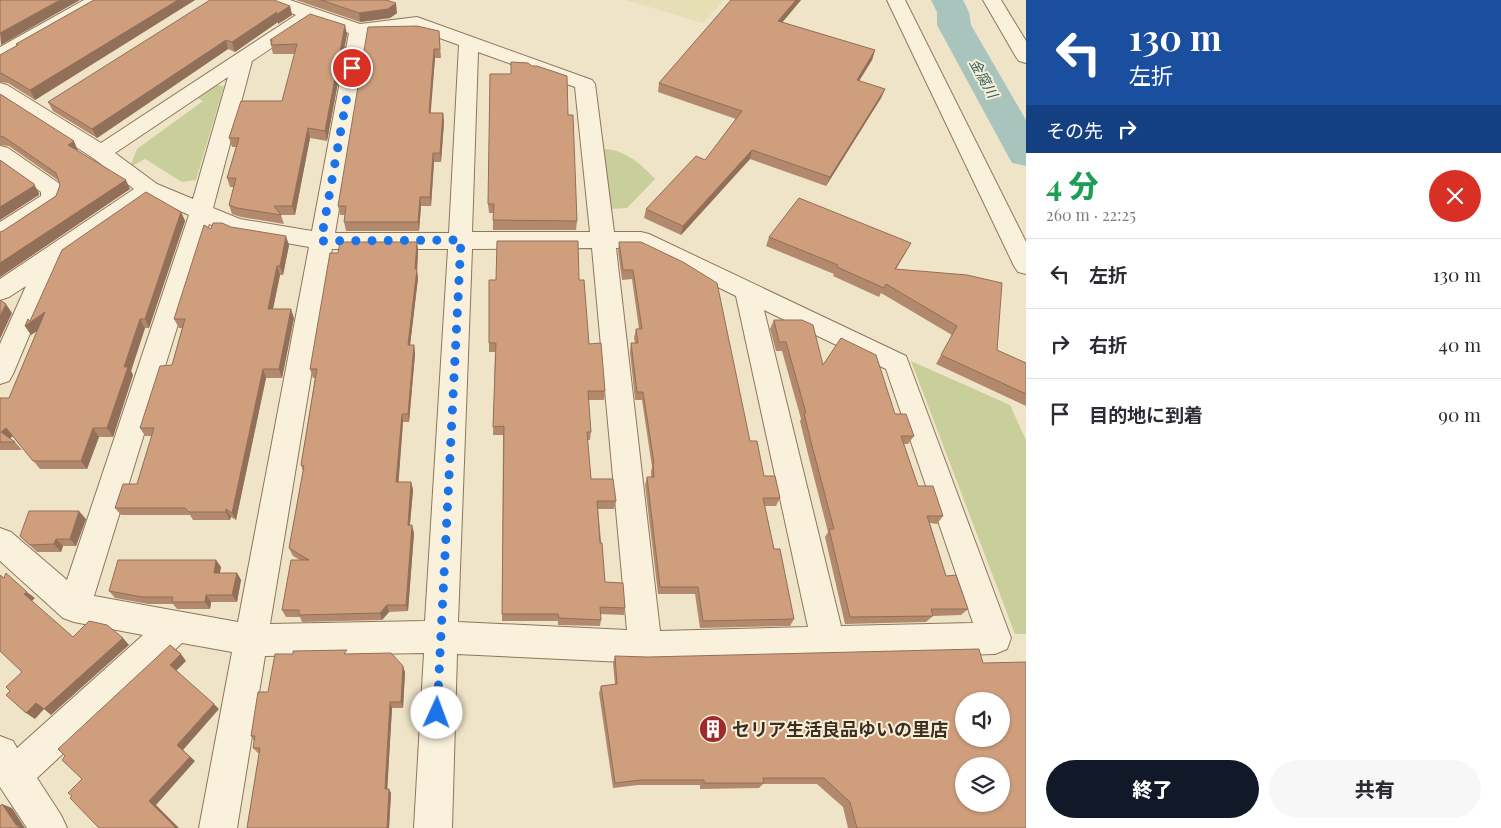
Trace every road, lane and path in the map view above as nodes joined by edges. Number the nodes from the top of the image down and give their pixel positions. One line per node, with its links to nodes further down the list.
1 (97, 0): 8 (street)
2 (274, 0): 5 (street)
3 (896, 0): 21 (street)
4 (992, 0): 9 (street)
5 (310, 14): 6 (street); 10 (street)
6 (359, 30): 7 (street); 19 (street)
7 (469, 43): 17 (street); 18 (street)
8 (0, 55)
9 (1026, 57)
10 (243, 58): 12 (street); 15 (street)
11 (0, 89): 12 (street)
12 (100, 153): 14 (street)
13 (2, 156): 16 (street)
14 (149, 189): 15 (street); 20 (street)
15 (201, 212): 19 (street); 26 (street)
16 (0, 233)
17 (461, 240): 18 (street); 19 (street); 28 (street)
18 (603, 240): 23 (street); 31 (street)
19 (321, 241): 29 (street)
20 (50, 257): 22 (street); 24 (street)
21 (1026, 266)
22 (0, 291)
23 (747, 291): 30 (street); 30 (street)
24 (0, 374)
25 (0, 542): 26 (street)
26 (74, 607): 27 (street)
27 (177, 626): 29 (street); 32 (street)
28 (440, 636): 29 (street); 31 (street); 35 (street)
29 (250, 640): 34 (street)
30 (828, 642): 31 (street)
31 (646, 647)
32 (7, 764): 33 (street)
33 (48, 828)
34 (218, 828)
35 (433, 828)

